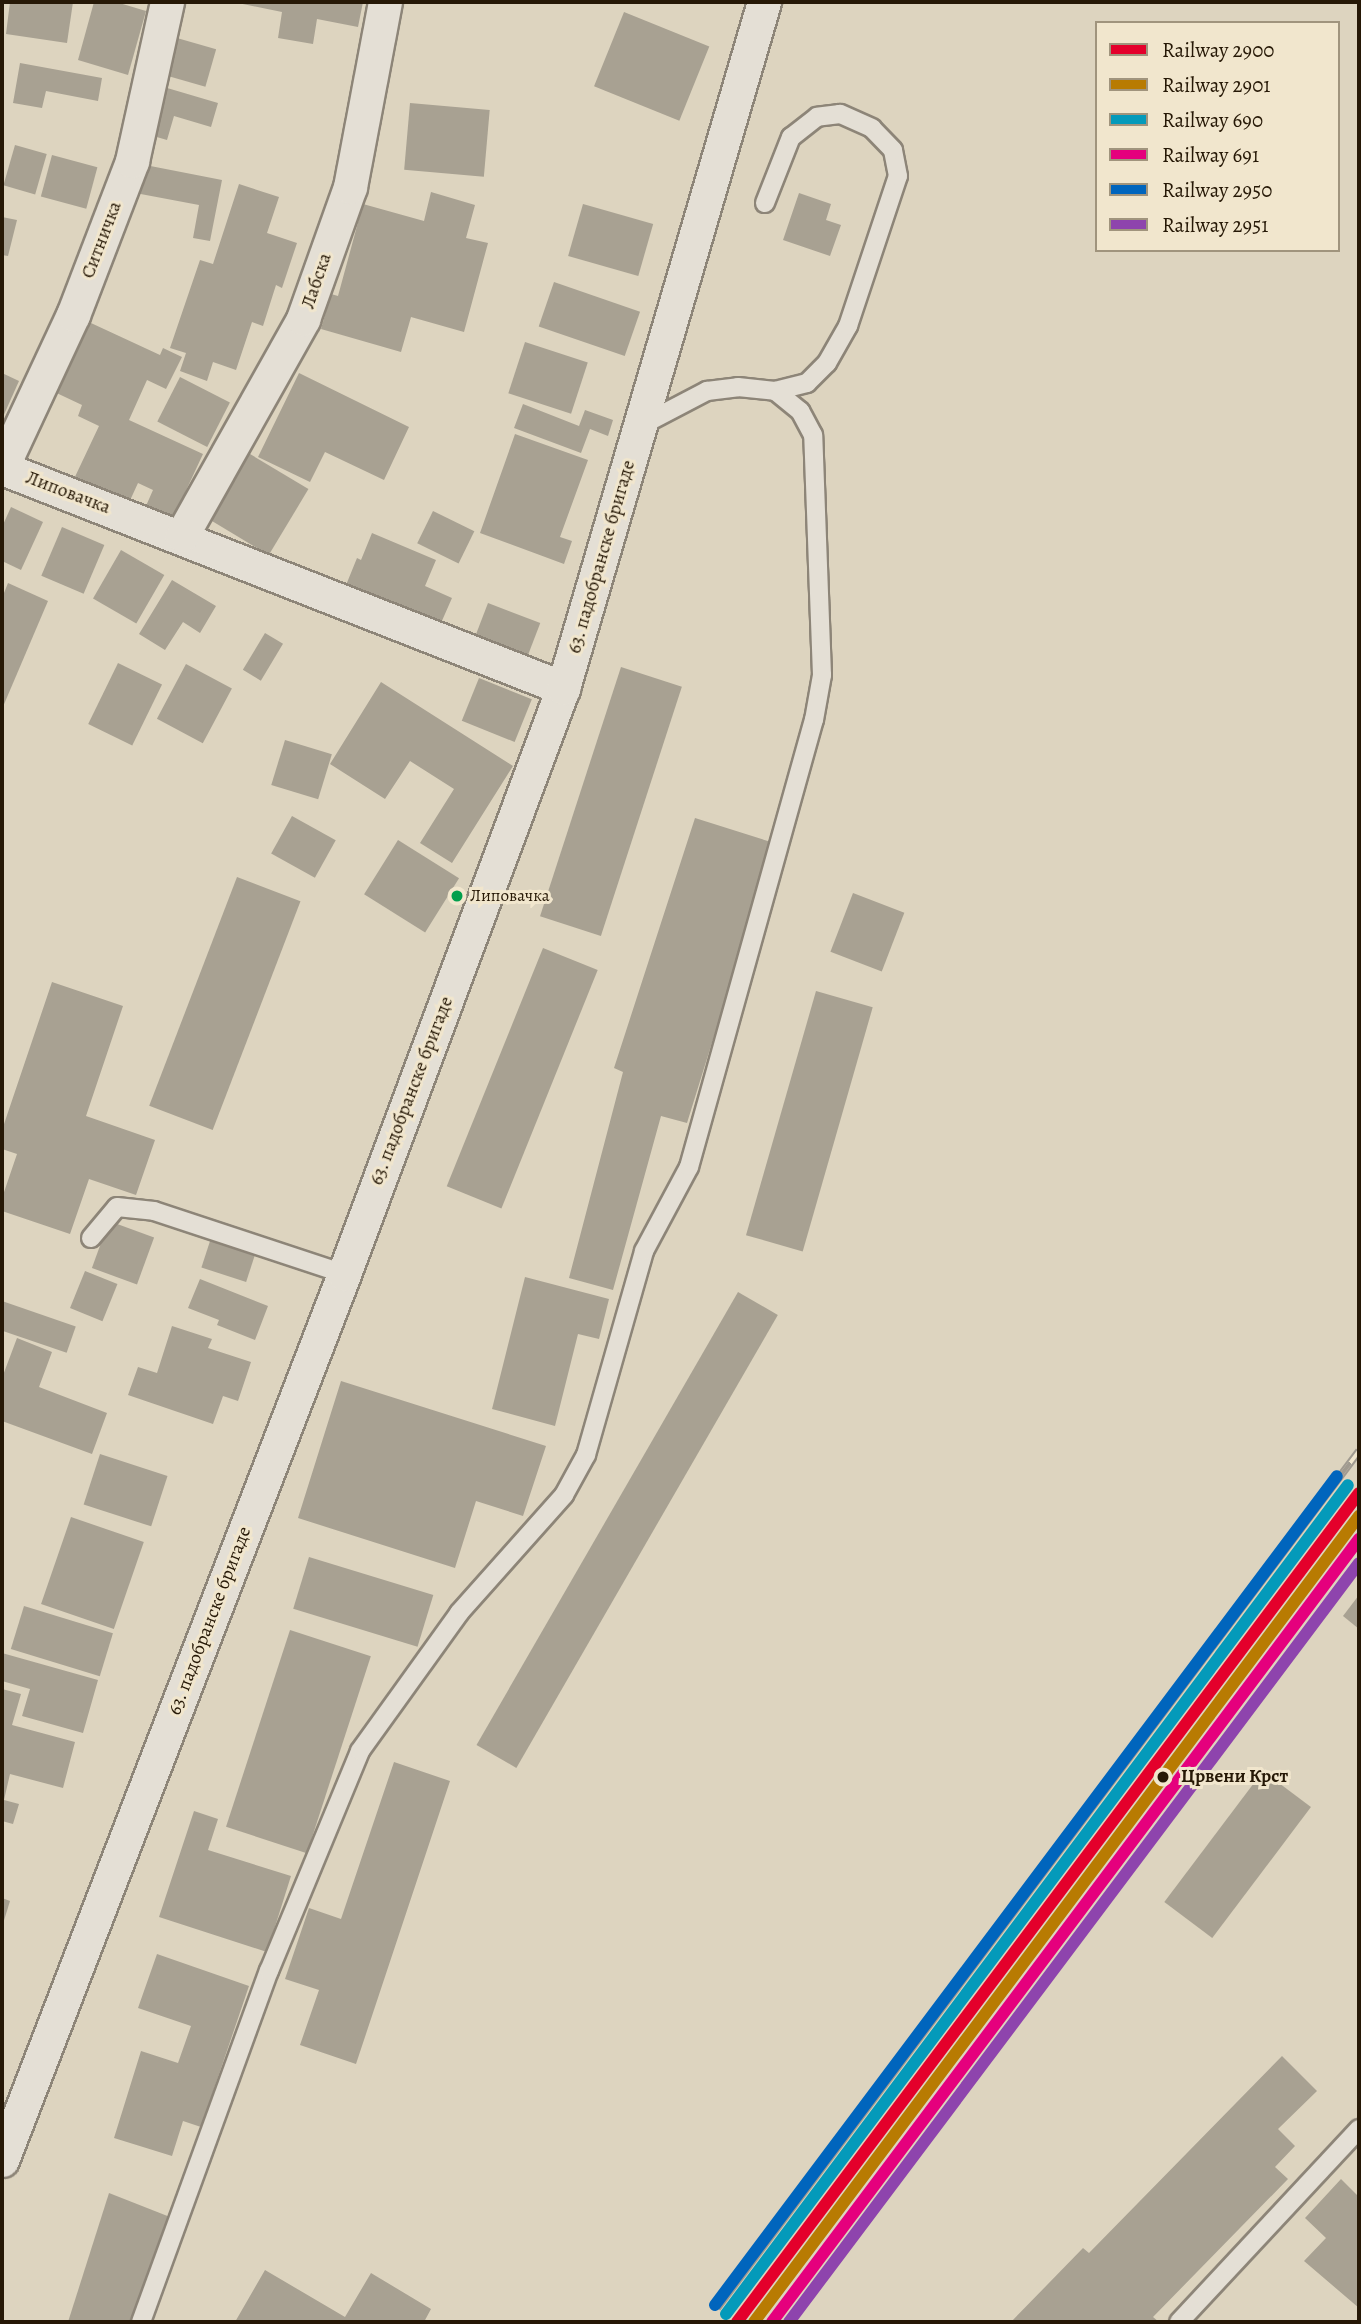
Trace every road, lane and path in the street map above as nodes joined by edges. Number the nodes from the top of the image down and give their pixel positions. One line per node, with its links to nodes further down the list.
1 (167, 2): 7 (street, Ситничка)
2 (385, 2): 8 (street, Лабска)
3 (764, 2): 6 (street, 63. падобранске бригаде)
4 (765, 203): 5 (lane)
5 (775, 391): 6 (lane); 14 (lane)
6 (640, 426): 9 (street, 63. падобранске бригаде)
7 (2, 467): 8 (street, Липовачка)
8 (182, 536): 9 (street, Липовачка)
9 (564, 688): 11 (street, 63. падобранске бригаде)
10 (91, 1238): 11 (lane)
11 (344, 1274): 13 (street, 63. падобранске бригаде)
12 (1359, 2129): 15 (lane)
13 (2, 2160)
14 (141, 2322)
15 (1179, 2322)

